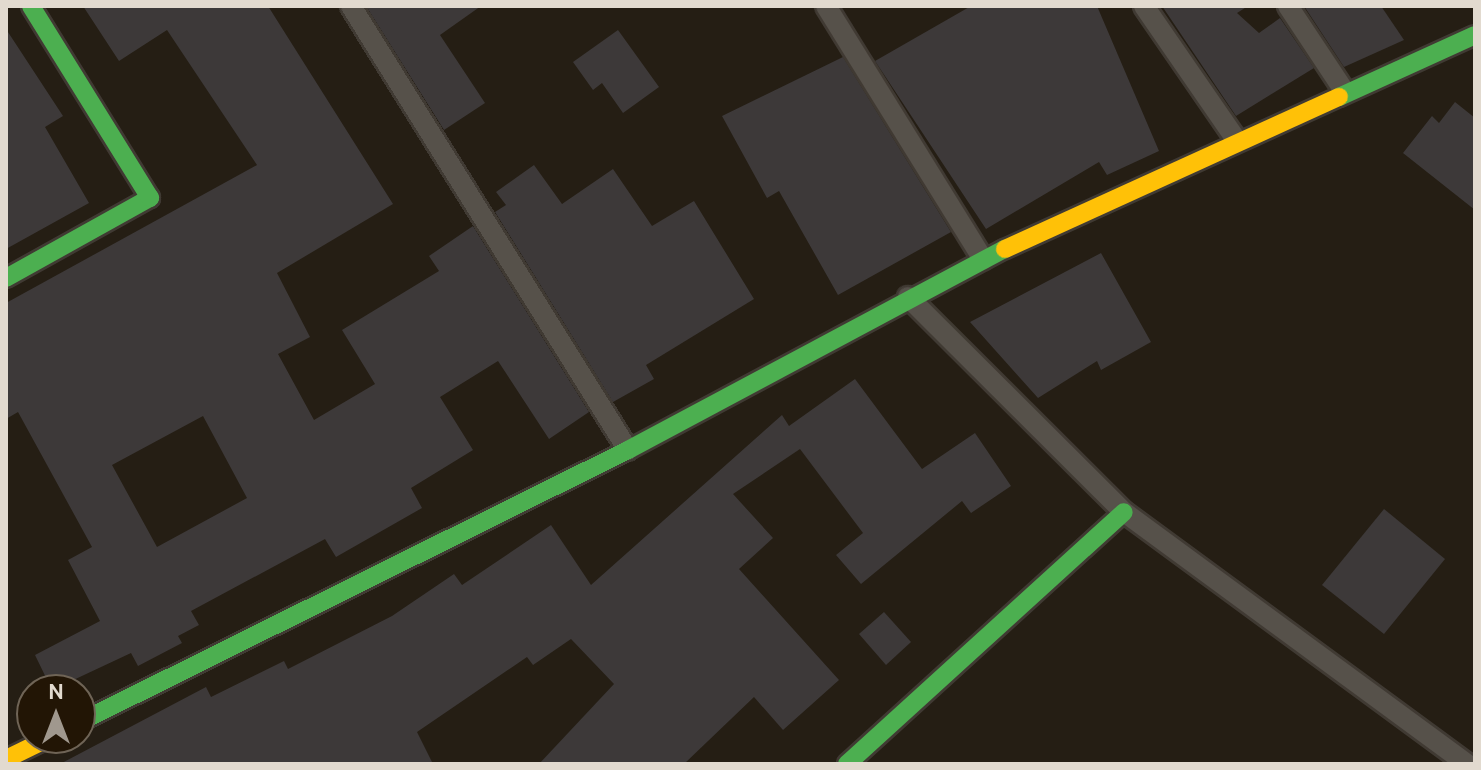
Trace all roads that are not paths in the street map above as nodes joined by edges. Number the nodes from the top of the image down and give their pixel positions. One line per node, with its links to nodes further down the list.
1 (31, 6): 10 (street)
2 (351, 6): 12 (lane)
3 (826, 6): 9 (lane)
4 (1144, 6): 8 (lane)
5 (1288, 6): 7 (lane)
6 (1475, 35): 7 (street)
7 (1343, 89): 8 (street)
8 (1235, 138): 9 (street)
9 (983, 259): 11 (street)
10 (6, 278)
11 (908, 297): 12 (street); 13 (lane)
12 (628, 450): 14 (street)
13 (1124, 512): 15 (street); 16 (lane)
14 (96, 714)
15 (847, 764)
16 (1467, 764)

